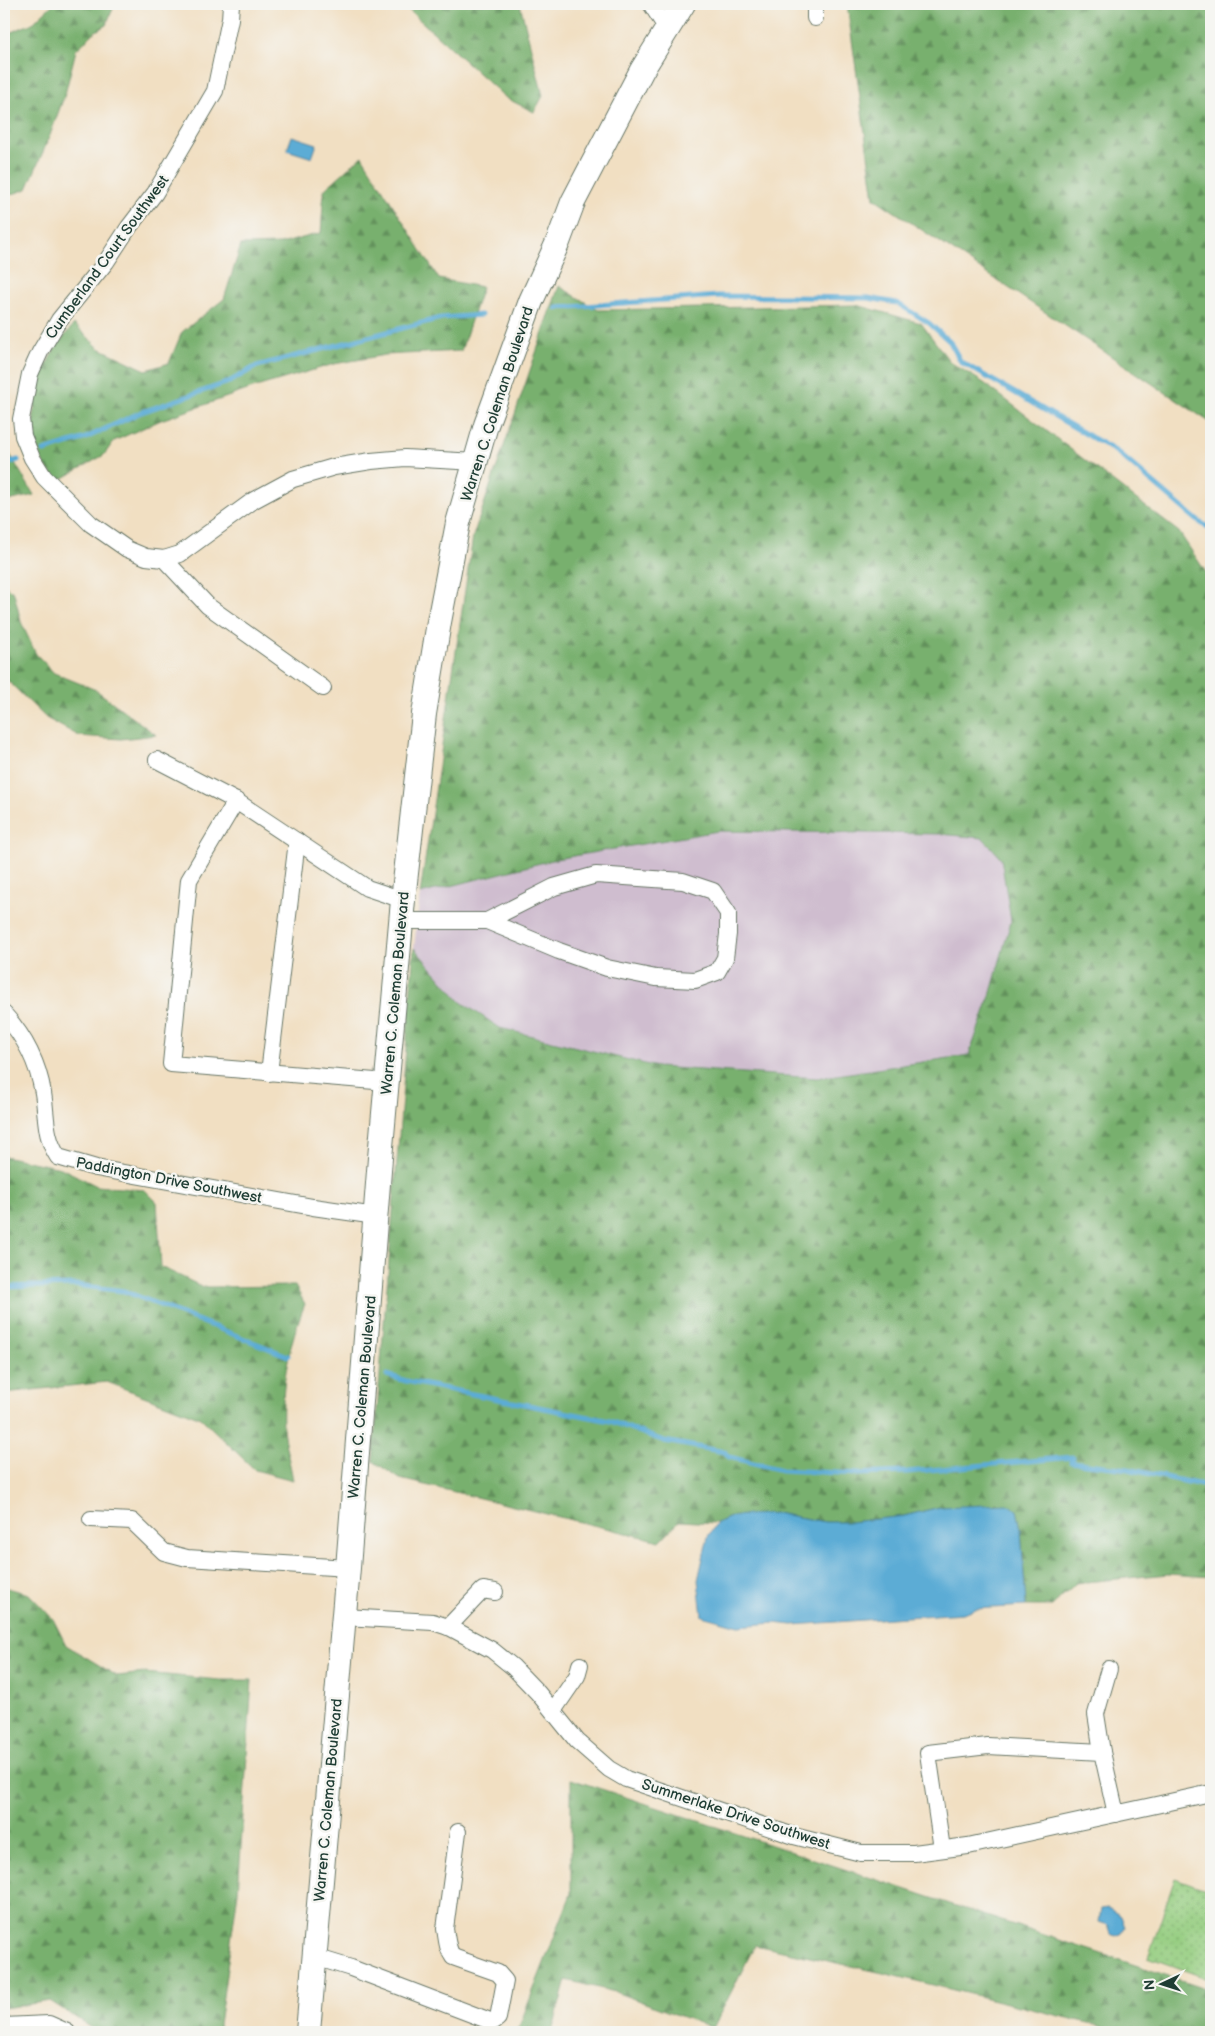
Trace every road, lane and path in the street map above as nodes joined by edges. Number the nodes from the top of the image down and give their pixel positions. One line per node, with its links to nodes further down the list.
1 (231, 4): 6 (street, Cumberland Court Southwest)
2 (651, 4): 4 (street)
3 (683, 4): 4 (highway, Warren C. Coleman Boulevard)
4 (667, 30): 5 (highway, Warren C. Coleman Boulevard)
5 (476, 462): 6 (street, Cumberland Court Southwest); 11 (highway, Warren C. Coleman Boulevard)
6 (164, 558): 7 (street)
7 (323, 688)
8 (157, 760): 9 (street)
9 (236, 802): 10 (street); 14 (street)
10 (297, 841): 11 (street); 14 (street)
11 (402, 911): 12 (street); 15 (highway, Warren C. Coleman Boulevard)
12 (487, 920): 12 (street)
13 (4, 1014): 16 (street, Paddington Drive Southwest)
14 (269, 1073): 15 (street)
15 (386, 1082): 16 (highway, Warren C. Coleman Boulevard)
16 (376, 1216): 18 (highway, Warren C. Coleman Boulevard)
17 (91, 1519): 18 (street)
18 (348, 1568): 20 (highway, Warren C. Coleman Boulevard)
19 (495, 1592): 21 (street)
20 (344, 1617): 21 (street, Summerlake Drive Southwest); 30 (highway, Warren C. Coleman Boulevard)
21 (448, 1628): 24 (street, Summerlake Drive Southwest)
22 (580, 1666): 24 (street)
23 (1109, 1669): 25 (street)
24 (552, 1711): 29 (street, Summerlake Drive Southwest)
25 (1102, 1752): 27 (street); 29 (street)
26 (1211, 1793): 27 (street, Summerlake Drive Southwest)
27 (1116, 1814): 29 (street, Summerlake Drive Southwest)
28 (458, 1832): 30 (street)
29 (942, 1849)
30 (314, 1957): 33 (highway, Warren C. Coleman Boulevard)
31 (4, 2026): 32 (street)
32 (68, 2032)
33 (308, 2032)

